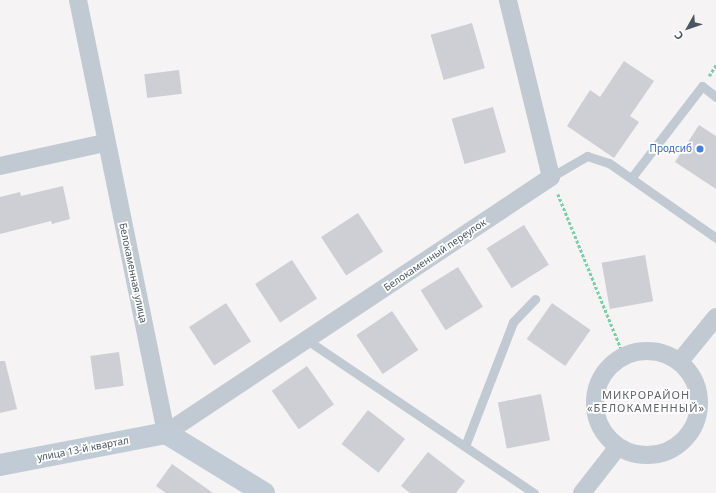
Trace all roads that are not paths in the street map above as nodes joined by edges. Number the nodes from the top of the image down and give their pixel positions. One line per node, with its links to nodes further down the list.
1 (78, 0): 4 (street, Белокаменная улица)
2 (508, 0): 6 (street)
3 (716, 97): 7 (lane)
4 (105, 143): 5 (street); 13 (street, Белокаменная улица)
5 (0, 166)
6 (551, 177): 7 (lane); 11 (street, Белокаменный переулок)
7 (632, 178): 8 (lane)
8 (716, 238)
9 (535, 299): 14 (lane)
10 (716, 317): 12 (street)
11 (308, 340): 13 (street, Белокаменный переулок); 14 (lane)
12 (680, 362): 15 (street); 15 (street)
13 (166, 433): 16 (street, улица 13-й квартал); 17 (street)
14 (464, 446): 18 (lane)
15 (618, 447): 19 (street)
16 (0, 465)
17 (264, 493)
18 (534, 493)
19 (582, 493)

